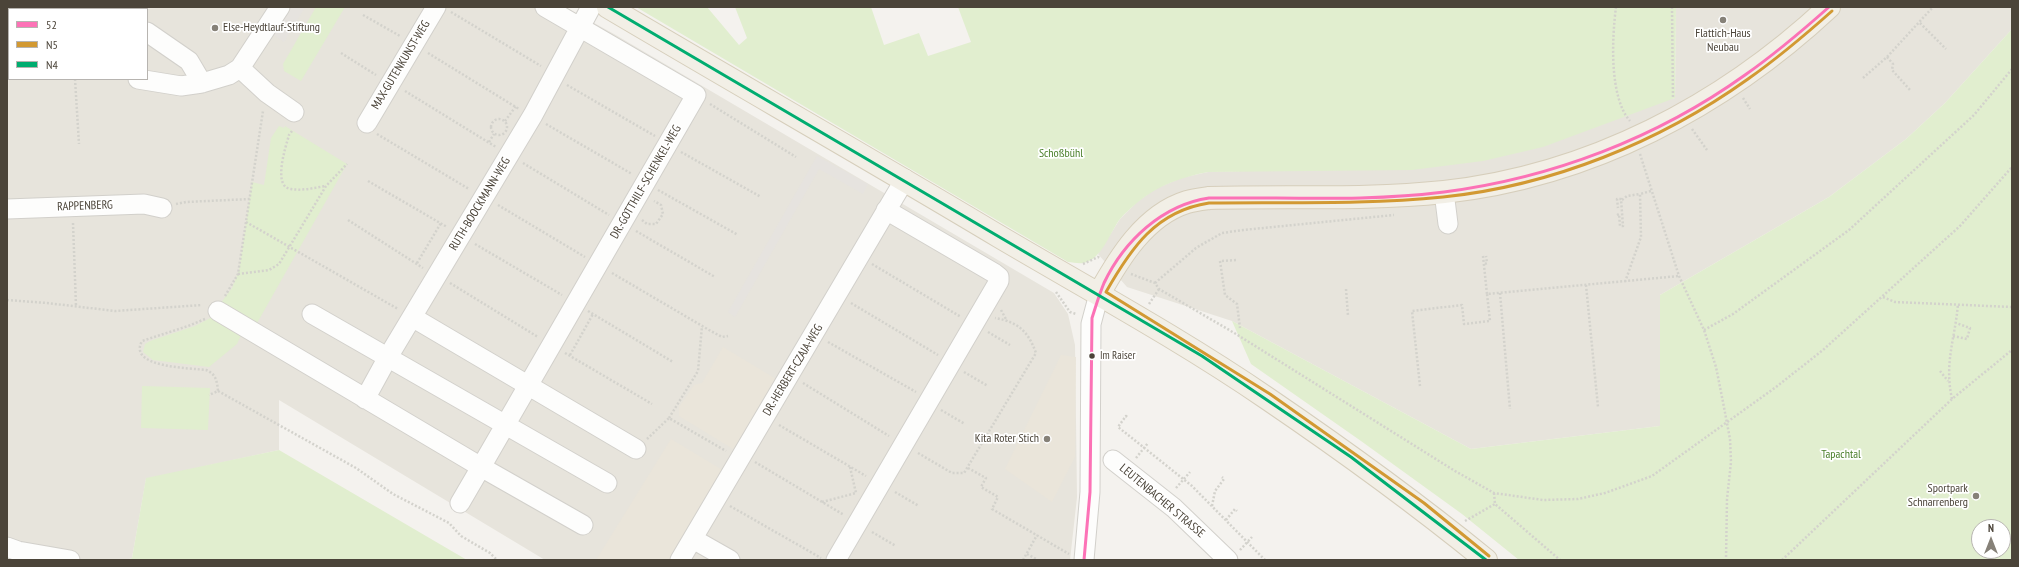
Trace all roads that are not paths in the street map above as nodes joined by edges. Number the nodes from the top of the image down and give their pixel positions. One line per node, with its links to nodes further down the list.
1 (280, 7): 9 (street)
2 (545, 7): 7 (street)
3 (591, 7): 7 (street, RUTH-BOOCKMANN-WEG)
4 (608, 7): 14 (main road)
5 (1829, 7): 15 (main road)
6 (444, 10): 13 (street, MAX-GUTENKUNST-WEG)
7 (579, 27): 23 (street, RUTH-BOOCKMANN-WEG); 25 (street, DR.-GOTTHILF-SCHENKEL-WEG)
8 (148, 33): 11 (street)
9 (240, 68): 11 (street); 12 (street)
10 (144, 80): 11 (street)
11 (202, 83)
12 (294, 112)
13 (371, 128)
14 (905, 179): 18 (street, DR.-HERBERT-CZAJA-WEG); 20 (main road)
15 (1444, 192): 19 (street); 20 (main road)
16 (162, 208): 17 (street, RAPPENBERG)
17 (7, 209)
18 (886, 210): 34 (street, DR.-HERBERT-CZAJA-WEG); 39 (street)
19 (1448, 224)
20 (1099, 294): 40 (street); 42 (main road)
21 (219, 308): 26 (street)
22 (312, 314): 24 (street)
23 (412, 317): 24 (street, RUTH-BOOCKMANN-WEG); 25 (street)
24 (388, 357): 26 (street, RUTH-BOOCKMANN-WEG); 27 (street)
25 (525, 385): 27 (street, DR.-GOTTHILF-SCHENKEL-WEG); 28 (street)
26 (365, 399): 30 (street)
27 (505, 425): 30 (street, DR.-GOTTHILF-SCHENKEL-WEG); 31 (street)
28 (636, 449)
29 (1113, 460): 41 (street, LEUTENBACHER STRASSE)
30 (481, 467): 32 (street, DR.-GOTTHILF-SCHENKEL-WEG); 33 (street)
31 (607, 483)
32 (456, 510)
33 (583, 526)
34 (693, 539): 37 (street, DR.-HERBERT-CZAJA-WEG); 38 (street)
35 (11, 553): 36 (street)
36 (70, 560)
37 (680, 560)
38 (730, 560)
39 (836, 560)
40 (1084, 560)
41 (1228, 560)
42 (1486, 560)

